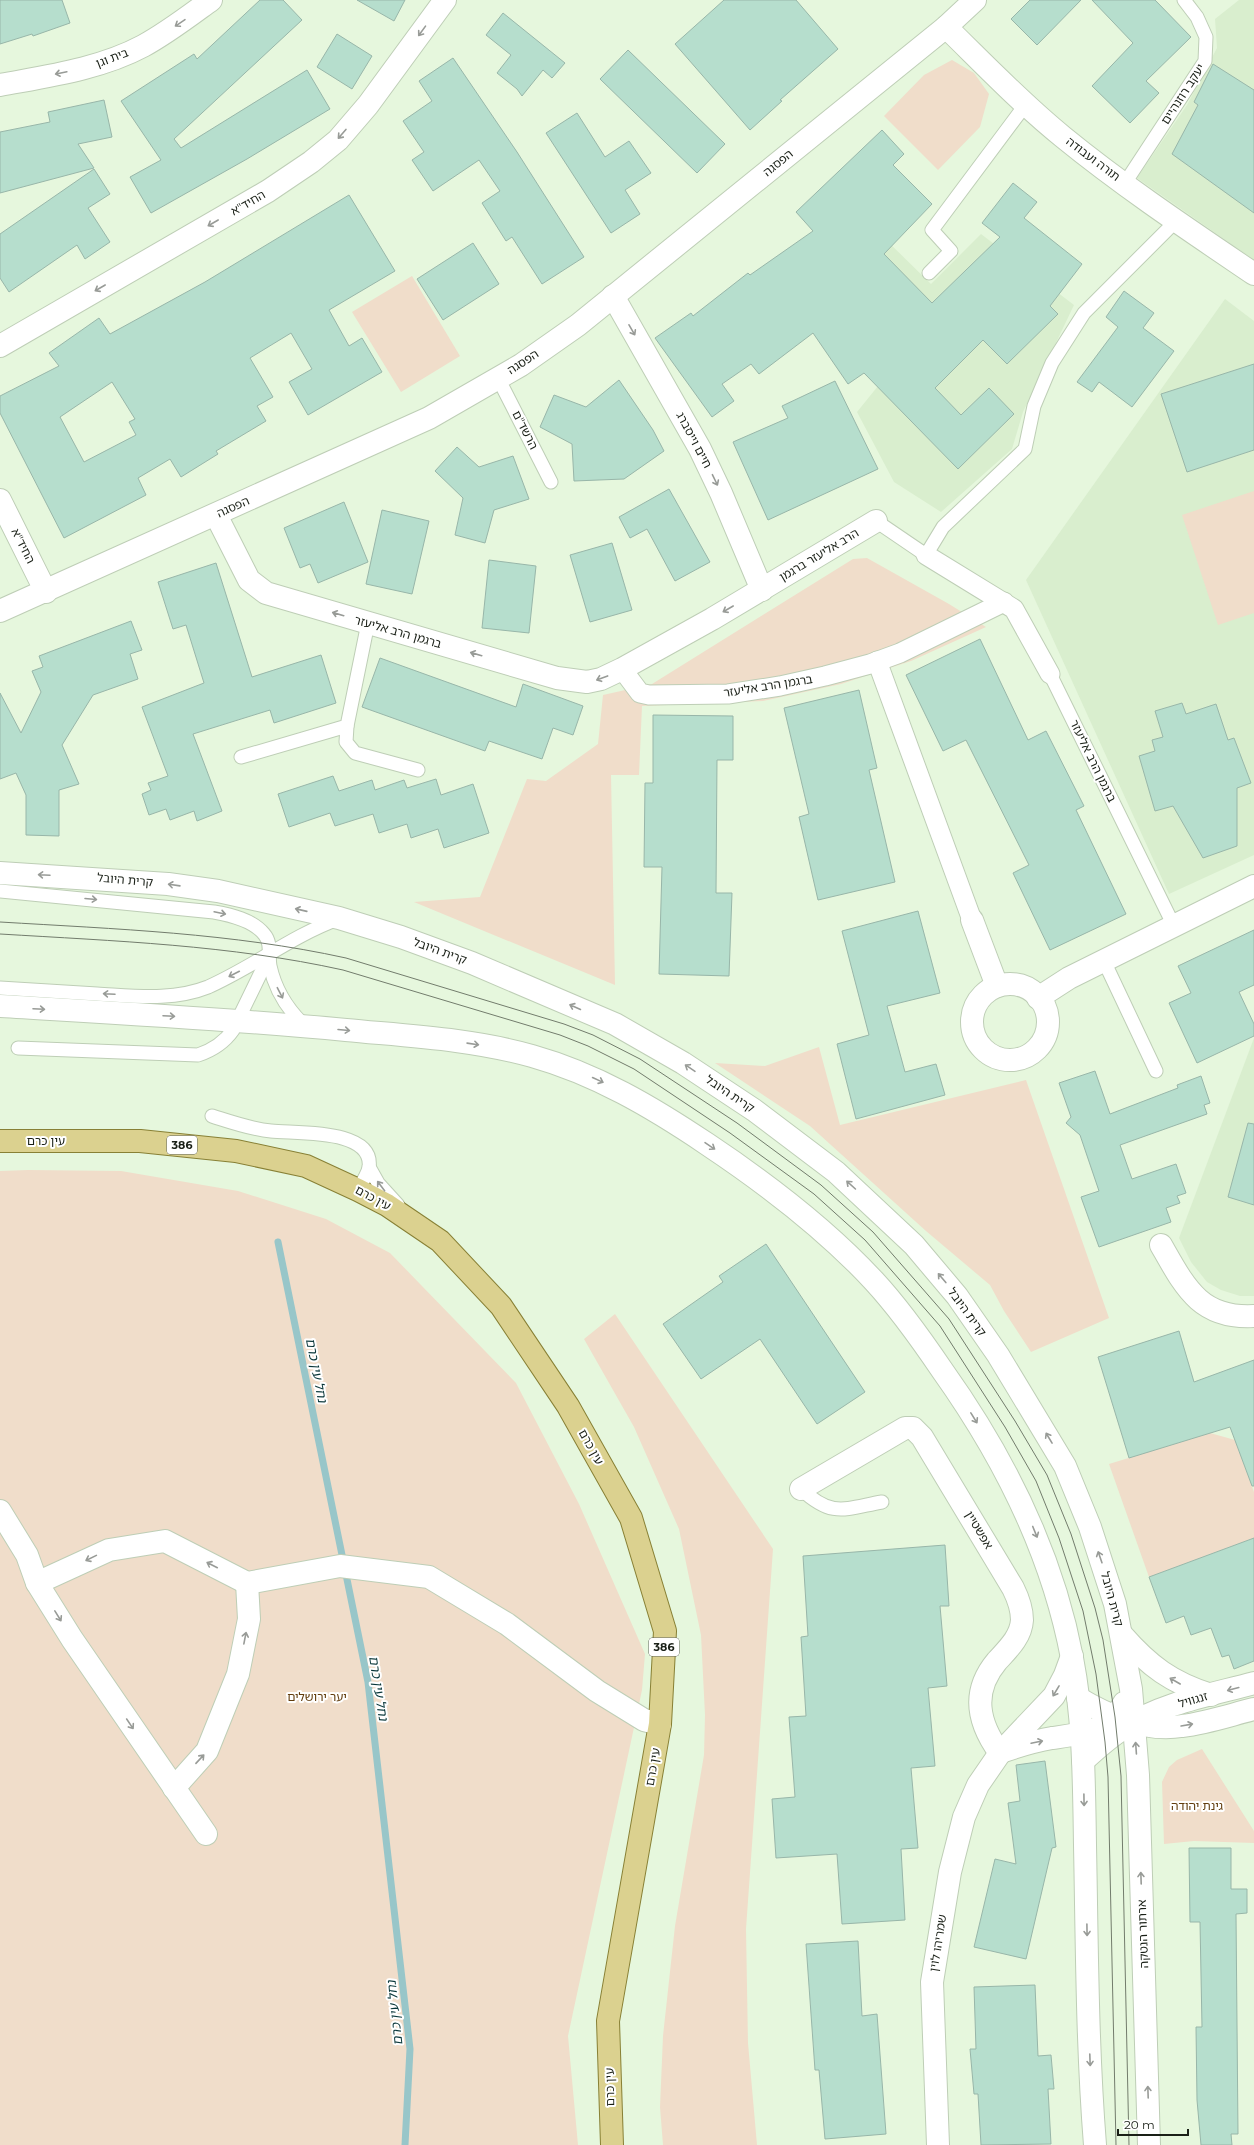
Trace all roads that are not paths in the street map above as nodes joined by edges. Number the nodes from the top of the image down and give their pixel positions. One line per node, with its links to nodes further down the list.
1 (211, 0): 6 (street, בית וגן, one-way to 6)
2 (445, 0): 13 (street, החיד"א, one-way to 13)
3 (975, 0): 5 (street, הפסגה)
4 (1184, 0): 8 (lane, יעקב רוזנהיים)
5 (946, 27): 7 (street, תורה ועבודה); 12 (street, הפסגה)
6 (0, 85)
7 (1026, 104): 8 (street, תורה ועבודה); 10 (lane)
8 (1124, 183): 9 (street, תורה ועבודה)
9 (1176, 221): 11 (street, תורה ועבודה); 19 (lane)
10 (929, 274)
11 (1254, 274)
12 (613, 296): 14 (street, הפסגה); 20 (street, חיים וייסברג, one-way to 20)
13 (0, 346)
14 (498, 378): 15 (lane, הרשד"ם); 17 (street, הפסגה)
15 (551, 482)
16 (0, 500): 21 (street, החיד"א)
17 (216, 515): 21 (street, הפסגה); 24 (street, ברגמן הרב אליעזר, one-way to 17)
18 (876, 521): 19 (lane); 20 (street, הרב אליעזר ברגמן)
19 (926, 555): 22 (street, ברגמן הרב אליעזר)
20 (762, 590): 26 (street, ברגמן הרב אליעזר, one-way to 26)
21 (46, 592): 23 (street, הפסגה)
22 (1004, 602): 25 (street, ברגמן הרב אליעזר); 27 (street, ברגמן הרב אליעזר)
23 (0, 611)
24 (368, 623): 26 (street, ברגמן הרב אליעזר, one-way to 24); 28 (lane)
25 (877, 661): 26 (street, ברגמן הרב אליעזר); 35 (street)
26 (622, 669)
27 (1050, 674): 36 (lane, ברגמן הרב אליעזר)
28 (346, 726): 29 (lane); 30 (lane)
29 (241, 757)
30 (418, 770)
31 (0, 873): 34 (street, קרית היובל, one-way to 31)
32 (1254, 886): 36 (street)
33 (0, 891): 37 (lane, one-way to 37)
34 (339, 918): 37 (lane); 59 (street, קרית היובל, one-way to 34)
35 (972, 920): 39 (street)
36 (1174, 926): 38 (street)
37 (269, 956): 40 (lane, one-way to 40); 43 (lane); 44 (lane, one-way to 44)
38 (1104, 961): 41 (street); 46 (lane)
39 (997, 986): 41 (street); 41 (street)
40 (0, 988)
41 (1038, 998)
42 (0, 1006): 43 (street, one-way to 43)
43 (238, 1021): 44 (street); 45 (lane)
44 (305, 1026): 60 (street, one-way to 60)
45 (18, 1048)
46 (1156, 1071)
47 (212, 1116): 49 (lane)
48 (0, 1141): 50 (main road, עין כרם / 386)
49 (369, 1167): 50 (lane); 51 (lane, one-way to 49)
50 (358, 1190): 51 (main road, עין כרם / 386)
51 (415, 1223): 66 (main road, עין כרם / 386)
52 (1161, 1245): 53 (street)
53 (1254, 1316)
54 (801, 1489): 55 (lane); 68 (street, אפשטיין)
55 (882, 1502)
56 (0, 1511): 57 (street)
57 (37, 1583): 58 (street, one-way to 57); 70 (street, one-way to 70)
58 (247, 1583): 66 (street); 70 (street, one-way to 58)
59 (1122, 1635): 62 (street, one-way to 59); 65 (street, קרית היובל)
60 (1072, 1656): 63 (street); 68 (street, שמריהו לוין, one-way to 68)
61 (1254, 1684): 62 (street, זנגוויל, one-way to 62)
62 (1211, 1695): 65 (street, זנגוויל)
63 (1078, 1698): 65 (street, זנגוויל); 67 (street)
64 (1254, 1709): 65 (street, זנגוויל, one-way to 64)
65 (1125, 1720): 67 (street); 69 (street, זנגוויל); 75 (street, ארתור הנטקה, one-way to 65)
66 (660, 1724): 72 (main road, עין כרם / 386)
67 (1082, 1735): 68 (street, one-way to 67); 69 (street)
68 (1000, 1753): 73 (street, שמריהו לוין)
69 (1083, 1761): 74 (street, one-way to 74)
70 (174, 1788): 71 (street)
71 (206, 1834)
72 (612, 2145)
73 (938, 2145)
74 (1095, 2145)
75 (1149, 2145)

